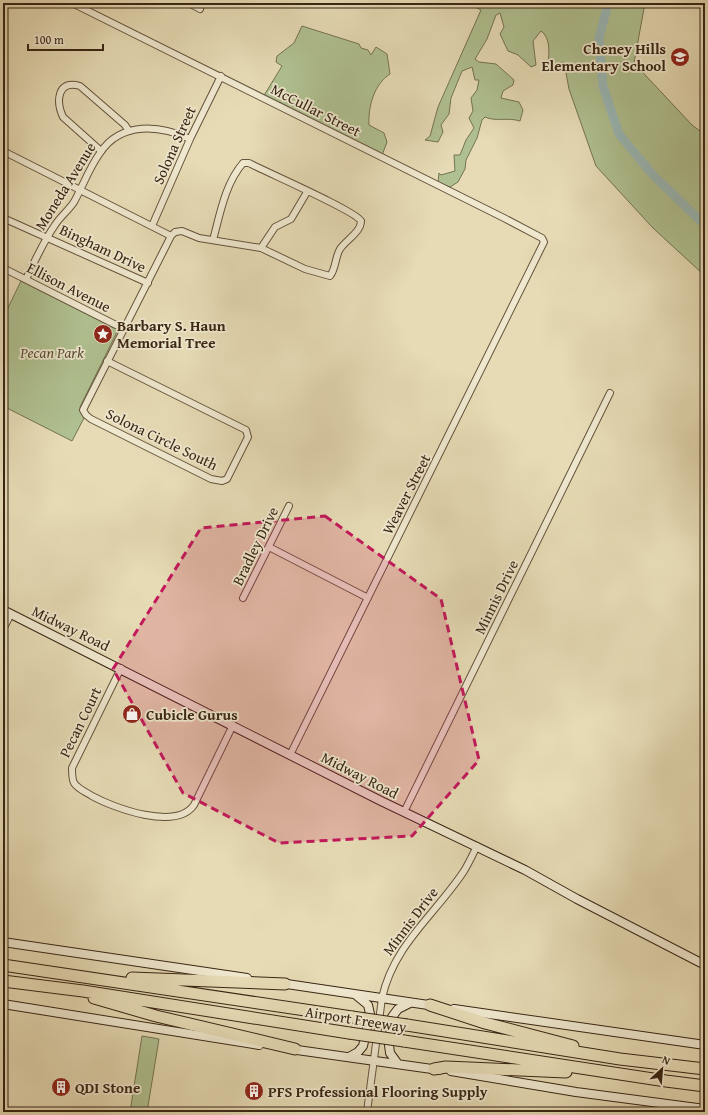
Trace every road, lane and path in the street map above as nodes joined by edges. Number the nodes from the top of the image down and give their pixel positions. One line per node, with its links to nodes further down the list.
1 (72, 3): 4 (street, McCullar Street)
2 (189, 3): 3 (street)
3 (200, 9)
4 (221, 76): 6 (street, Solona Street); 16 (street, McCullar Street)
5 (129, 131): 6 (street, Moneda Avenue); 8 (street, Moneda Avenue); 8 (street)
6 (190, 139): 12 (street, Solona Street)
7 (3, 151): 9 (street)
8 (101, 151): 9 (street, Moneda Avenue)
9 (81, 190): 12 (street); 14 (street, Moneda Avenue)
10 (307, 192): 15 (street); 17 (street); 17 (street)
11 (3, 218): 14 (street, Bingham Drive)
12 (152, 226): 13 (street)
13 (171, 236): 15 (street); 20 (street)
14 (48, 237): 19 (street, Moneda Avenue); 20 (street, Bingham Drive)
15 (213, 240): 17 (street)
16 (544, 244): 27 (street, Weaver Street)
17 (261, 248)
18 (3, 268): 19 (street, Ellison Avenue)
19 (26, 279): 21 (street, Ellison Avenue)
20 (148, 283): 21 (street)
21 (124, 329): 22 (street)
22 (107, 361): 22 (street, Solona Circle South)
23 (610, 393): 33 (street, Minnis Drive)
24 (289, 506): 25 (street, Bradley Drive)
25 (269, 547): 26 (street, Bradley Drive); 27 (street)
26 (243, 598)
27 (368, 598): 32 (street, Weaver Street)
28 (7, 612): 29 (street); 30 (main road, Midway Road)
29 (3, 629)
30 (121, 668): 31 (main road, Midway Road); 31 (street, Pecan Court)
31 (233, 725): 32 (main road, Midway Road)
32 (290, 755): 33 (main road, Midway Road)
33 (404, 812): 34 (main road, Midway Road)
34 (477, 846): 37 (main road, Midway Road); 43 (street, Minnis Drive)
35 (3, 942): 40 (main road, Airport Freeway)
36 (3, 965): 38 (highway, Airport Freeway)
37 (705, 965)
38 (16, 967): 40 (highway); 50 (highway, Airport Freeway, bridge)
39 (3, 981): 41 (highway, Airport Freeway)
40 (285, 984): 42 (main road, Airport Freeway)
41 (83, 991): 48 (highway); 55 (highway, Airport Freeway, bridge)
42 (353, 994): 43 (main road, Airport Freeway); 49 (main road)
43 (382, 998): 44 (main road, Airport Freeway); 51 (street, Minnis Drive)
44 (410, 1003): 46 (main road, Airport Freeway); 52 (main road)
45 (3, 1004): 48 (main road)
46 (430, 1005): 47 (main road, Airport Freeway); 50 (highway)
47 (705, 1046)
48 (295, 1049): 49 (main road)
49 (349, 1057): 51 (main road)
50 (620, 1059): 54 (highway, Airport Freeway)
51 (374, 1060): 52 (main road); 58 (street, Minnis Drive)
52 (398, 1064): 53 (main road)
53 (434, 1069): 55 (highway); 57 (main road)
54 (705, 1069)
55 (614, 1073): 56 (highway, Airport Freeway)
56 (705, 1086)
57 (705, 1109)
58 (367, 1112)

